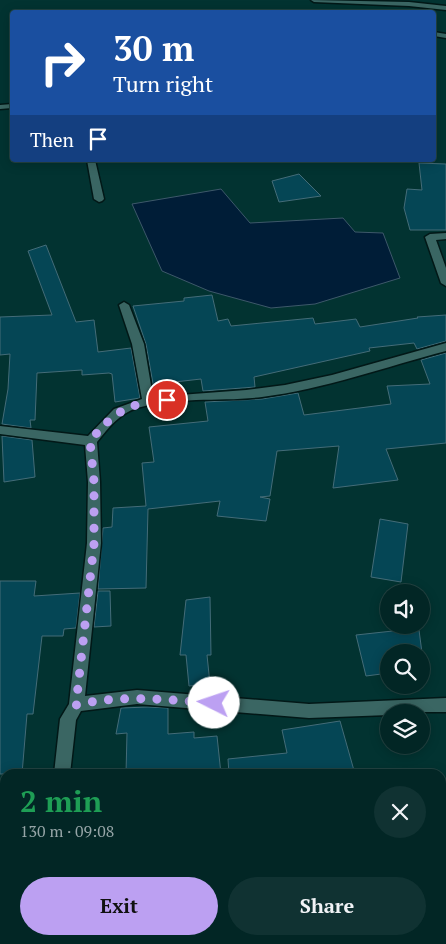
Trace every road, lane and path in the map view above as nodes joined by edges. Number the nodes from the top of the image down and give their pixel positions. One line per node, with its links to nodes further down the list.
1 (314, 0): 2 (street)
2 (387, 4): 3 (street); 4 (street)
3 (446, 8)
4 (388, 10)
5 (91, 162): 6 (street)
6 (99, 199)
7 (446, 236): 8 (street)
8 (446, 283)
9 (124, 304): 11 (street)
10 (446, 347): 11 (street)
11 (148, 401): 13 (street)
12 (0, 430): 13 (street)
13 (90, 441): 14 (street)
14 (76, 705): 15 (street); 16 (street)
15 (446, 705)
16 (63, 769)

